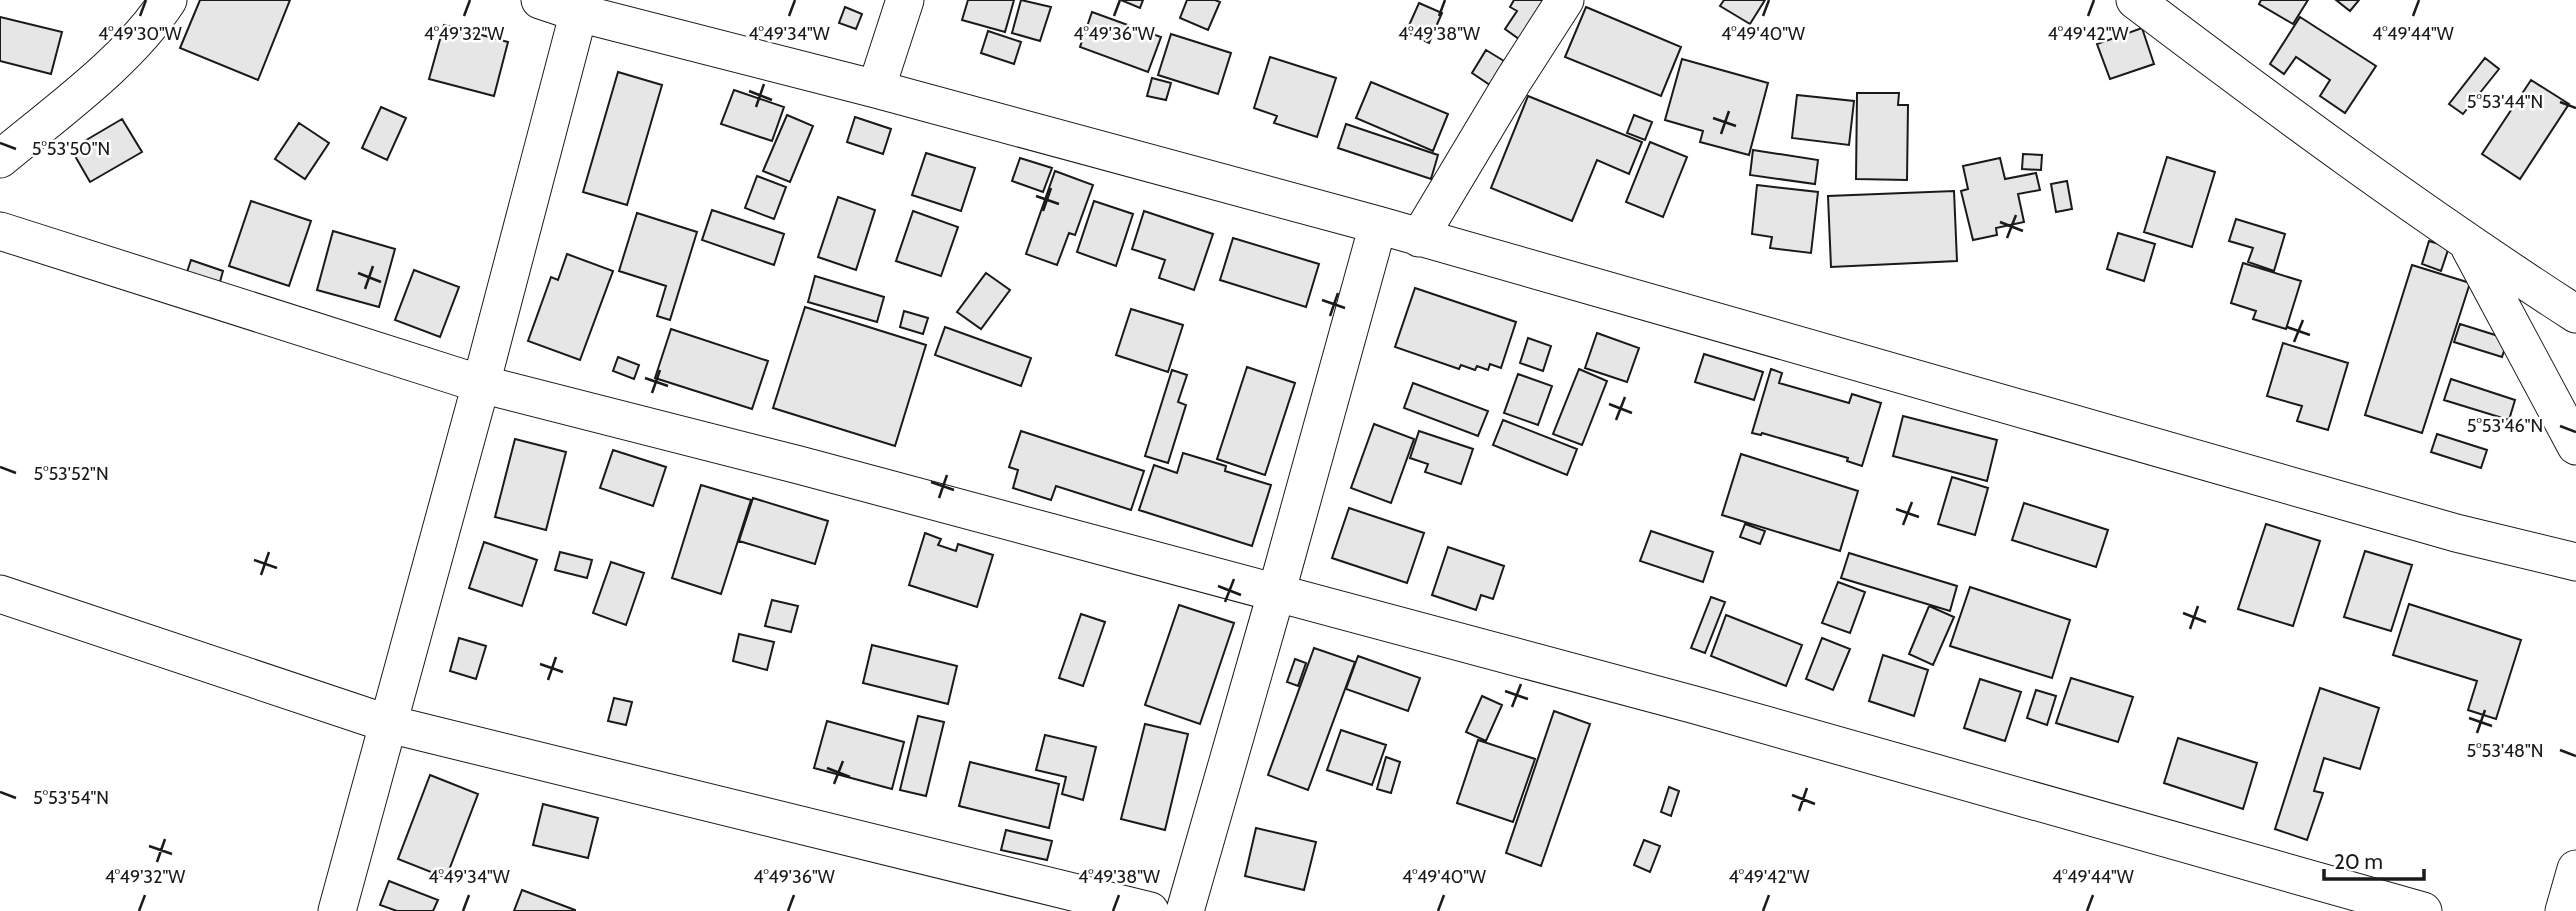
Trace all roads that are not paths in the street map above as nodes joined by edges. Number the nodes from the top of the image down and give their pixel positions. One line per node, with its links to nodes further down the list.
1 (167, 0): 8 (street)
2 (540, 0): 6 (street)
3 (905, 0): 7 (street)
4 (1565, 0): 11 (street)
5 (2135, 0): 12 (street)
6 (580, 6): 7 (street); 14 (street)
7 (876, 89): 9 (street)
8 (0, 159)
9 (1378, 225): 11 (street); 18 (street)
10 (0, 231): 14 (street)
11 (1419, 237): 16 (street)
12 (2468, 244): 13 (street); 15 (street)
13 (2576, 314)
14 (481, 384): 18 (street); 19 (street)
15 (2576, 446)
16 (2576, 562)
17 (0, 594): 19 (street)
18 (1276, 594): 23 (street); 24 (street)
19 (389, 724): 21 (street); 22 (street)
20 (2576, 869): 25 (street)
21 (337, 911)
22 (1150, 911)
23 (1185, 911)
24 (2423, 911)
25 (2564, 911)

